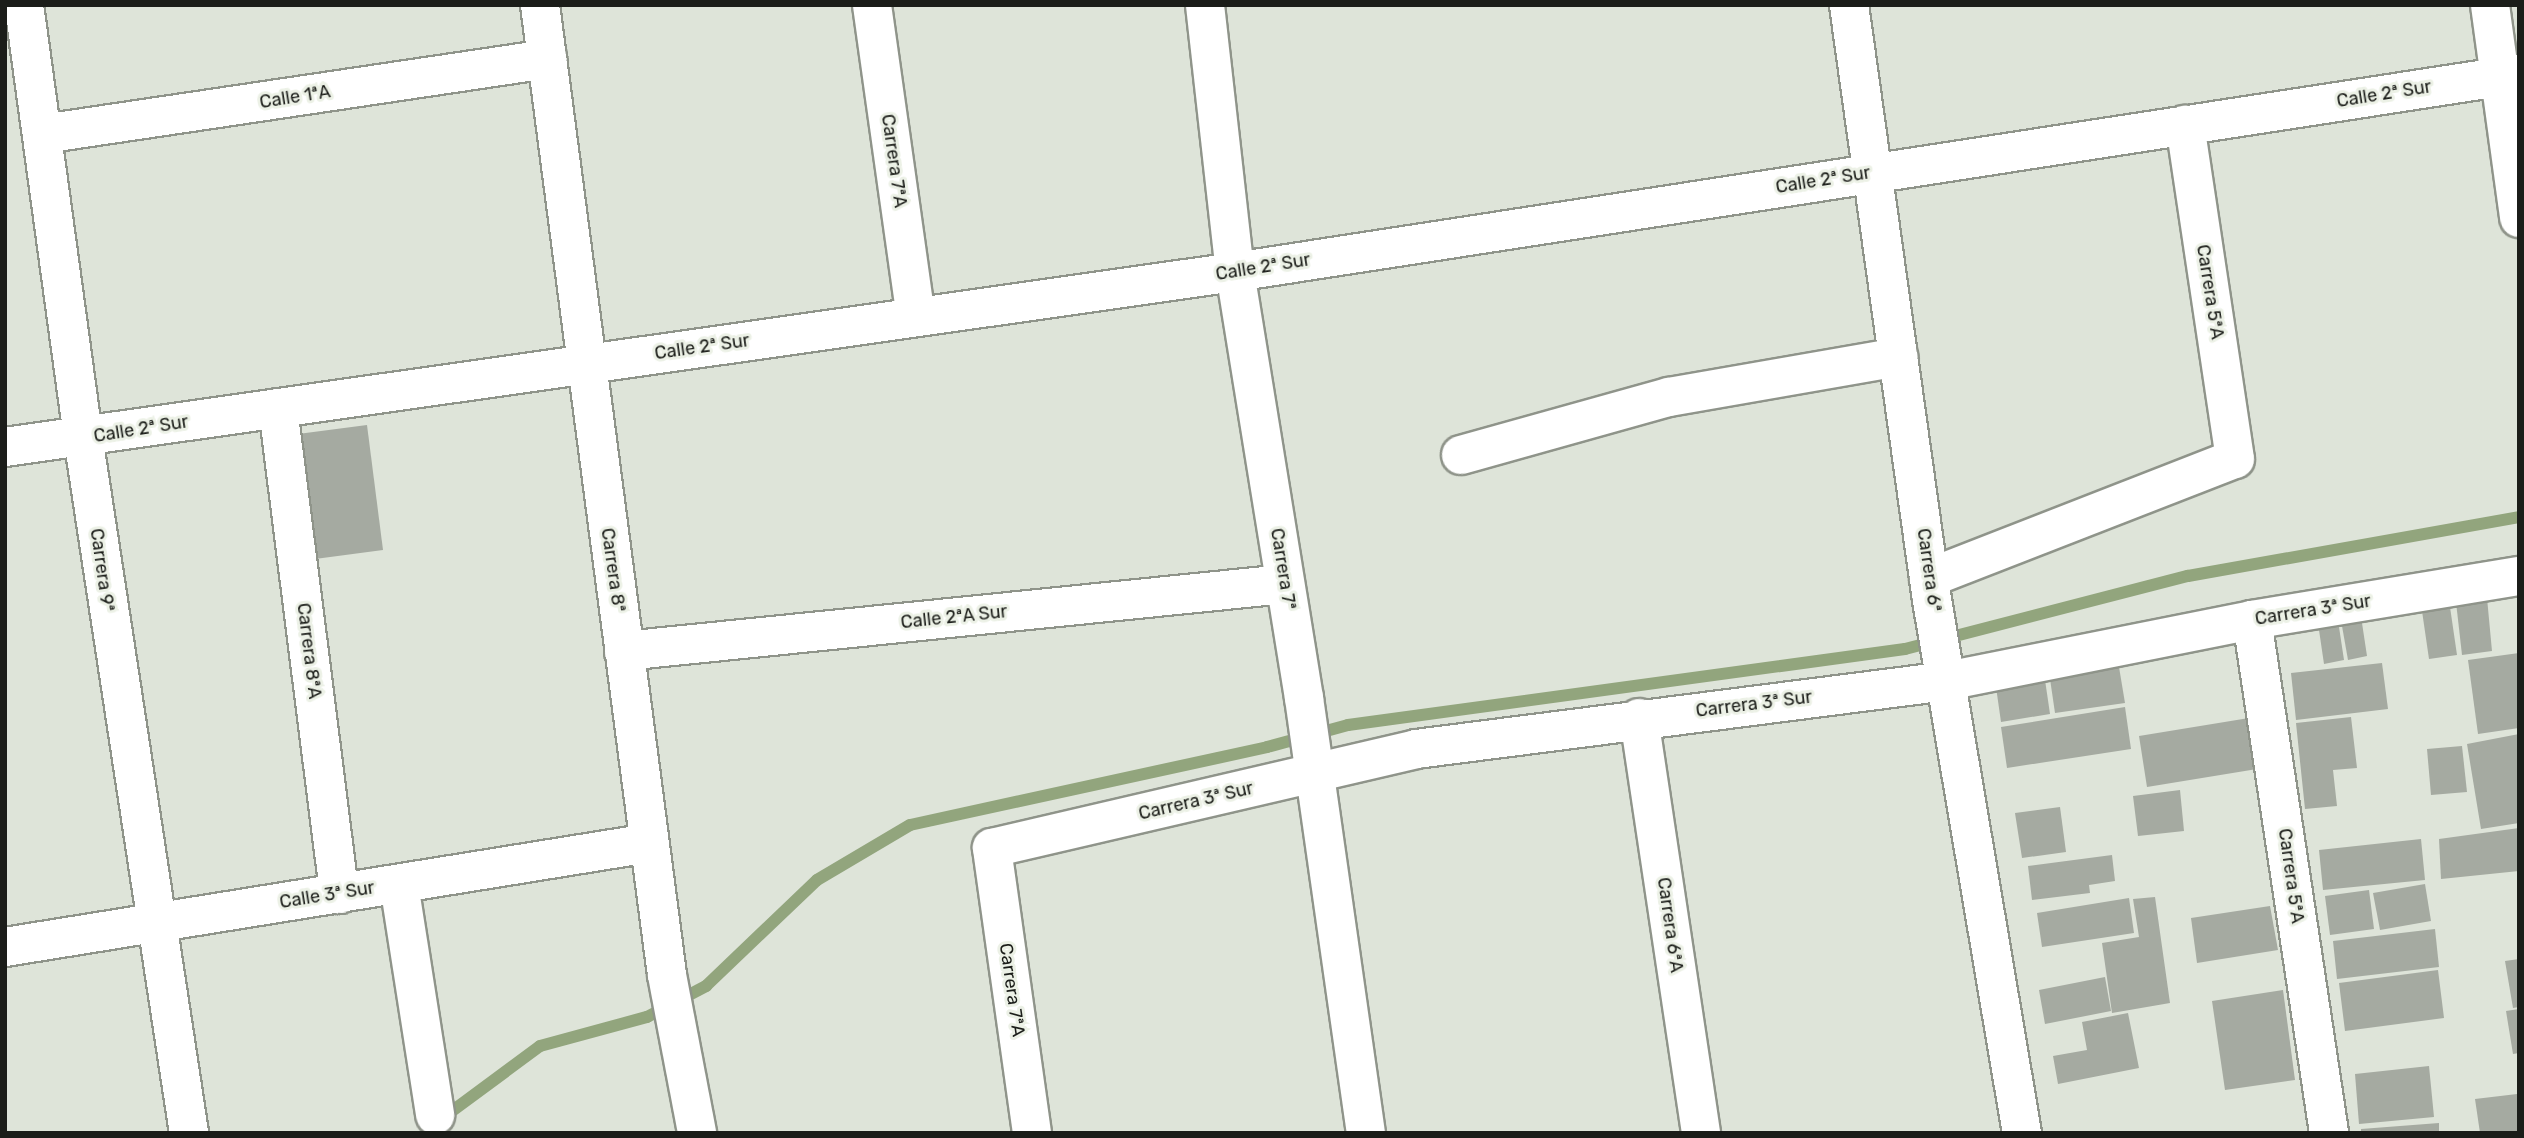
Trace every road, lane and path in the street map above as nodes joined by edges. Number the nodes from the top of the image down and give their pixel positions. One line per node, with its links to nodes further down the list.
1 (24, 5): 9 (street, Carrera 9ª)
2 (540, 5): 7 (street, Carrera 8ª)
3 (872, 5): 15 (street, Carrera 7ªA)
4 (1205, 5): 14 (street, Carrera 7ª)
5 (1849, 5): 12 (street, Carrera 6ª)
6 (2490, 5): 8 (street)
7 (547, 59): 11 (street, Calle 1ªA); 17 (street, Carrera 8ª)
8 (2510, 76): 10 (street, Calle 2ª Sur); 13 (street)
9 (19, 81): 11 (street, Carrera 9ª)
10 (2185, 125): 12 (street, Calle 2ª Sur); 24 (street, Carrera 5ªA)
11 (43, 134): 19 (street, Carrera 9ª)
12 (1873, 172): 14 (street, Calle 2ª Sur); 16 (street, Carrera 6ª)
13 (2519, 218)
14 (1235, 272): 15 (street, Calle 2ª Sur); 23 (street, Carrera 7ª)
15 (916, 317): 17 (street, Calle 2ª Sur)
16 (1899, 357): 21 (street); 24 (street, Carrera 6ª)
17 (585, 363): 18 (street, Calle 2ª Sur); 26 (street, Carrera 8ª)
18 (278, 408): 19 (street, Calle 2ª Sur); 33 (street, Carrera 8ªA)
19 (83, 437): 20 (street, Calle 2ª Sur); 34 (street, Carrera 9ª)
20 (5, 447)
21 (1461, 455)
22 (2519, 576): 25 (street, Carrera 3ª Sur)
23 (1285, 584): 26 (street, Calle 2ªA Sur); 29 (street, Carrera 7ª)
24 (1931, 589): 27 (street, Carrera 6ª)
25 (2252, 620): 27 (street, Carrera 3ª Sur); 43 (street, Carrera 5ªA)
26 (624, 651): 30 (street, Carrera 8ª)
27 (1945, 671): 28 (street, Carrera 3ª Sur); 42 (street, Carrera 6ª)
28 (1639, 718): 29 (street, Carrera 3ª Sur); 41 (street, Carrera 6ªA)
29 (1313, 766): 31 (street, Carrera 3ª Sur); 40 (street, Carrera 7ª)
30 (649, 843): 32 (street, Calle 3ª Sur); 38 (street, Carrera 8ª)
31 (992, 848): 39 (street, Carrera 7ªA)
32 (399, 884): 33 (street, Calle 3ª Sur); 36 (street)
33 (339, 894): 34 (street, Calle 3ª Sur)
34 (155, 924): 35 (street, Calle 3ª Sur); 37 (street, Carrera 9ª)
35 (5, 947)
36 (435, 1115)
37 (190, 1133)
38 (696, 1133)
39 (1032, 1133)
40 (1366, 1133)
41 (1701, 1133)
42 (2022, 1133)
43 (2329, 1133)

